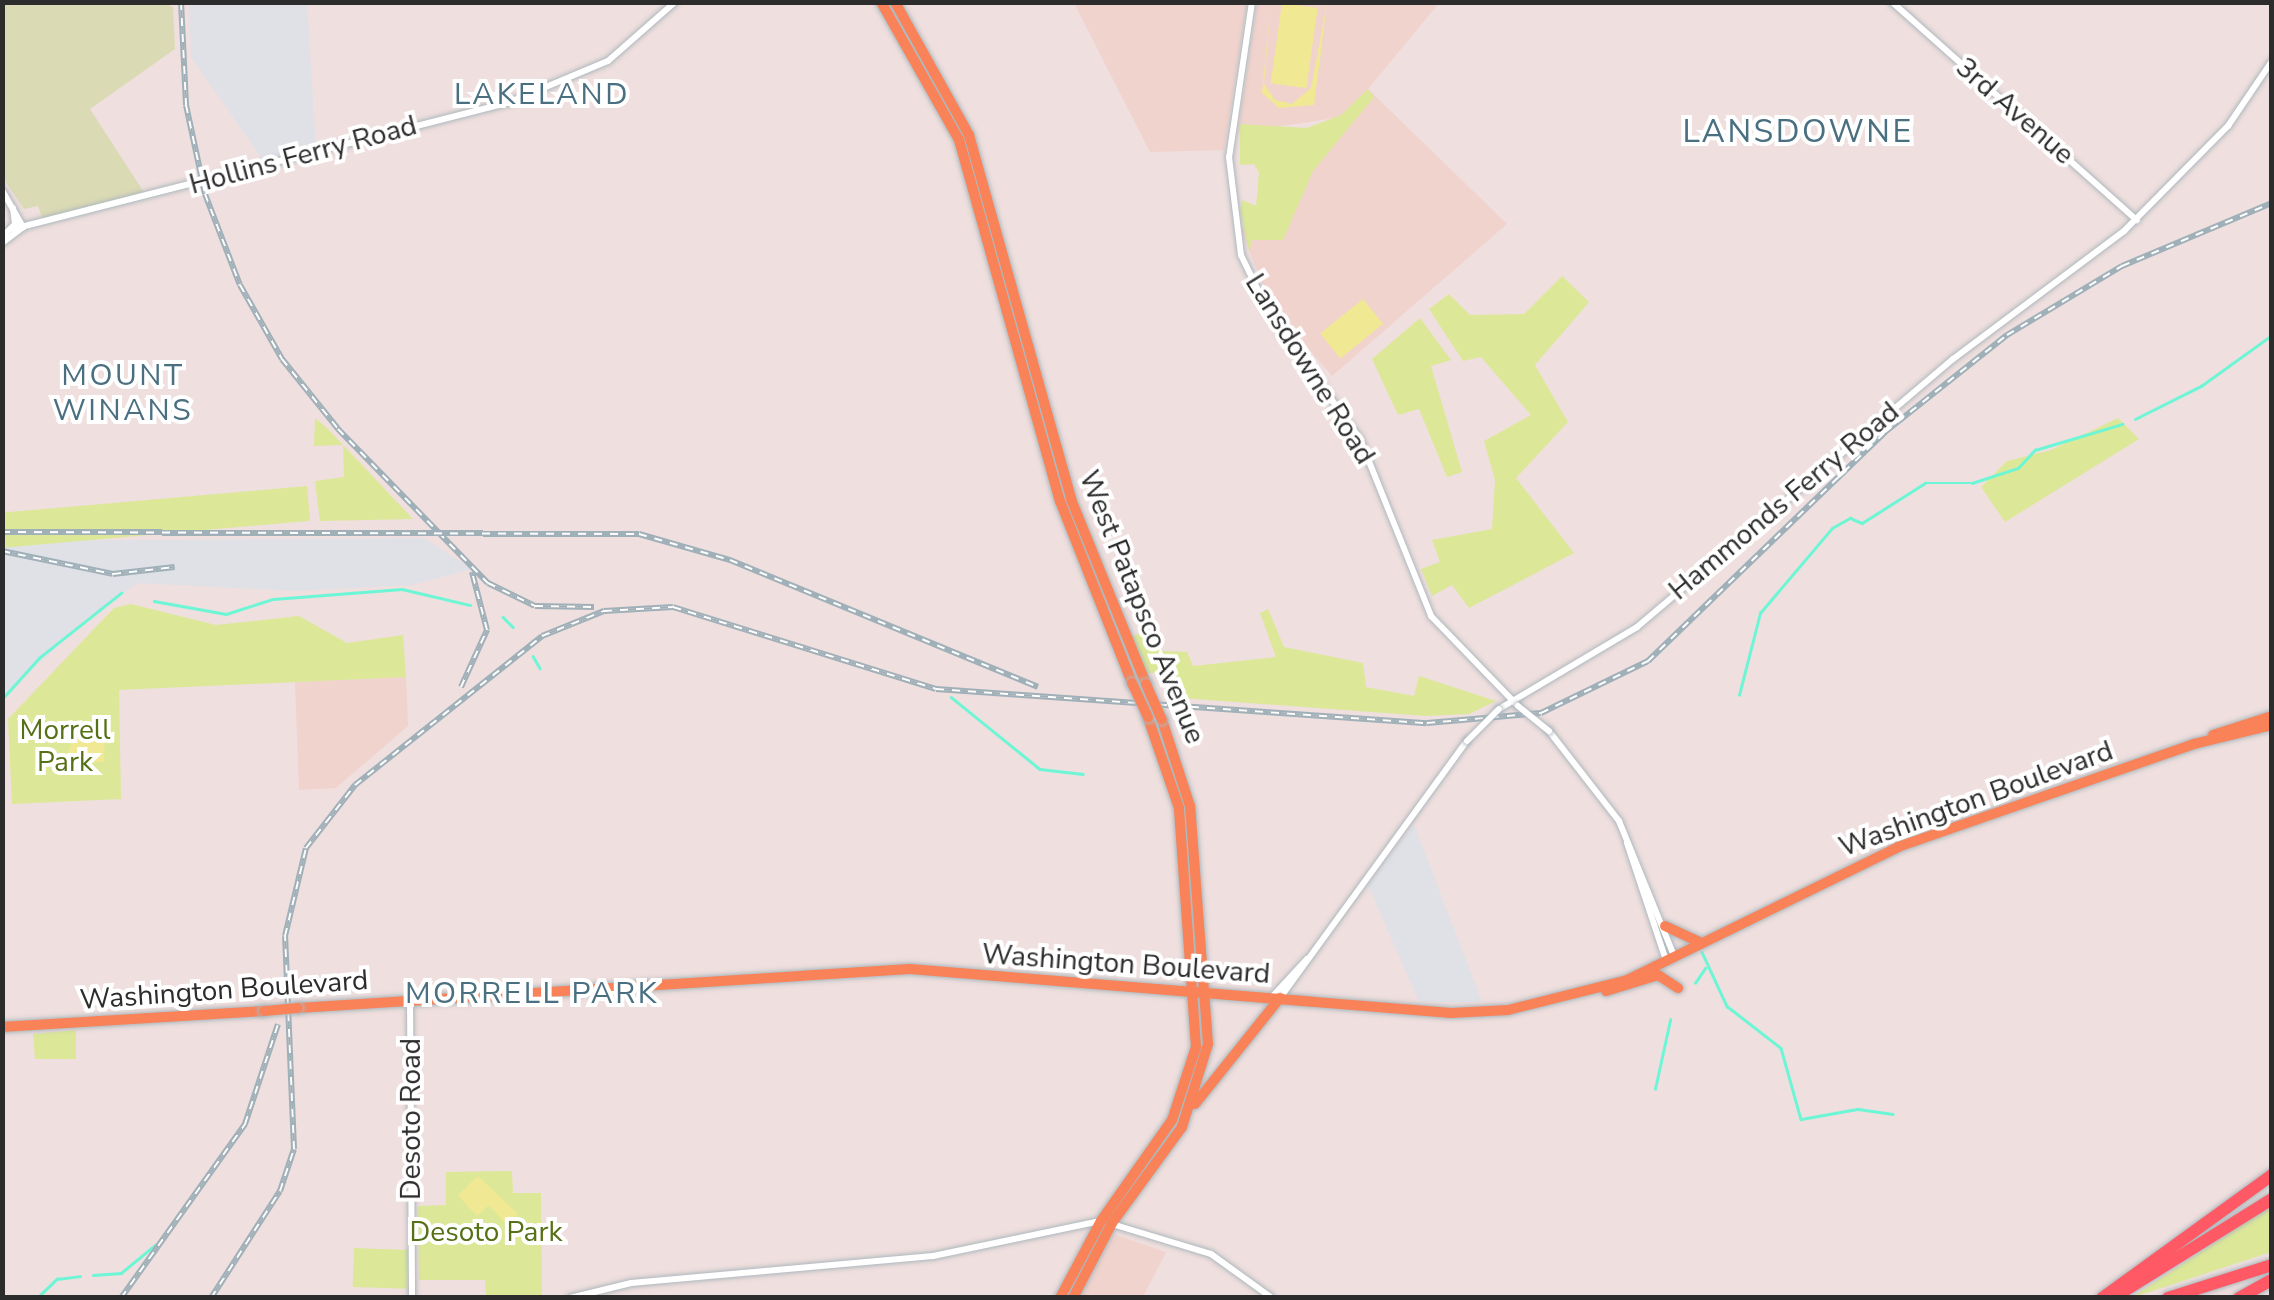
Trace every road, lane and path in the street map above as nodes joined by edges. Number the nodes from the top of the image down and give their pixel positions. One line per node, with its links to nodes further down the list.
1 (675, 2): 9 (street, Hollins Ferry Road)
2 (881, 2): 21 (main road, West Patapsco Avenue, bridge)
3 (895, 2): 21 (main road, West Patapsco Avenue, bridge)
4 (1252, 2): 11 (street, Lansdowne Road)
5 (1892, 2): 8 (street, 3rd Avenue)
6 (2272, 61): 8 (street, Hammonds Ferry Road)
7 (2, 190): 9 (street)
8 (2137, 220): 11 (street, Hammonds Ferry Road)
9 (17, 228): 10 (street, Hollins Ferry Road)
10 (2, 240)
11 (1510, 699): 15 (street, Lansdowne Road, bridge); 22 (street, Hammonds Ferry Road, bridge)
12 (2272, 716): 14 (main road, Washington Boulevard)
13 (2272, 725): 14 (main road, Washington Boulevard)
14 (2194, 744): 17 (main road, Washington Boulevard)
15 (1624, 832): 16 (street, Lansdowne Road); 18 (street, Lansdowne Road)
16 (1665, 926): 17 (main road); 18 (street, Lansdowne Road)
17 (1702, 943): 18 (main road, Washington Boulevard)
18 (1670, 959): 20 (main road, Washington Boulevard)
19 (1678, 988): 20 (main road)
20 (1586, 993): 22 (main road, Washington Boulevard)
21 (1203, 994): 22 (main road, Washington Boulevard); 23 (main road, Washington Boulevard); 25 (main road, West Patapsco Avenue)
22 (1275, 998): 25 (main road); 26 (main road)
23 (410, 1000): 24 (main road, Washington Boulevard, bridge); 32 (street, Desoto Road)
24 (2, 1027)
25 (1196, 1076): 26 (main road); 29 (main road)
26 (1188, 1112): 29 (main road)
27 (2272, 1176): 37 (highway)
28 (2272, 1199): 38 (highway)
29 (1106, 1222): 33 (street); 34 (main road); 35 (main road); 36 (street)
30 (2272, 1265): 39 (highway)
31 (2272, 1280): 40 (highway)
32 (412, 1298)
33 (570, 1298)
34 (1060, 1298)
35 (1072, 1298)
36 (1272, 1298)
37 (2102, 1298)
38 (2115, 1298)
39 (2168, 1298)
40 (2239, 1298)

